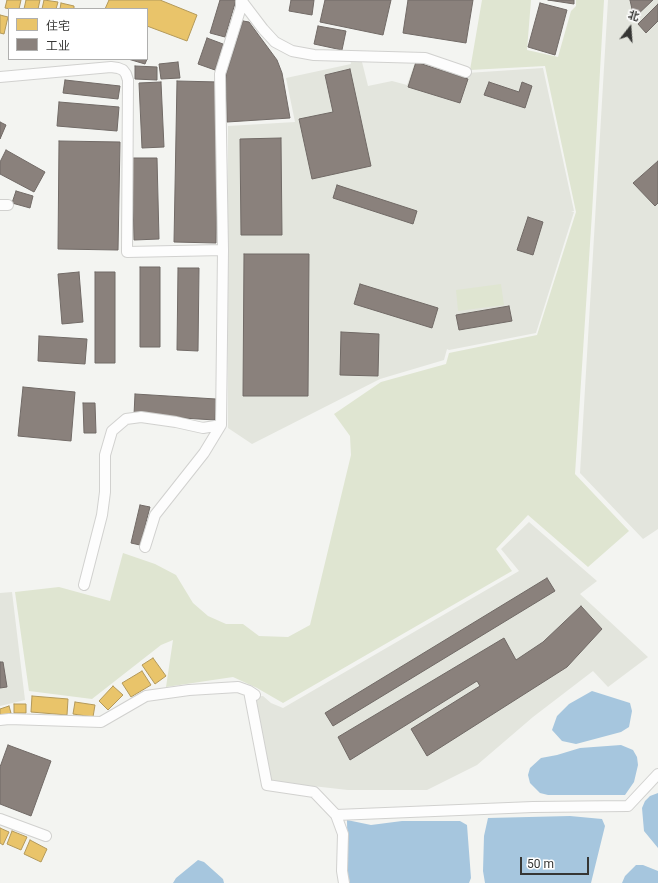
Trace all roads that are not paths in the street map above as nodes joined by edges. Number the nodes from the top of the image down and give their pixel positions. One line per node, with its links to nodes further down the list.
1 (241, 0): 2 (street); 4 (street)
2 (466, 72)
3 (0, 77): 4 (street)
4 (223, 250): 5 (street)
5 (221, 425): 6 (street); 7 (street)
6 (145, 547)
7 (84, 585)
8 (0, 720): 10 (street)
9 (658, 774): 10 (street)
10 (336, 815): 13 (street)
11 (0, 819): 12 (street)
12 (46, 836)
13 (344, 883)

